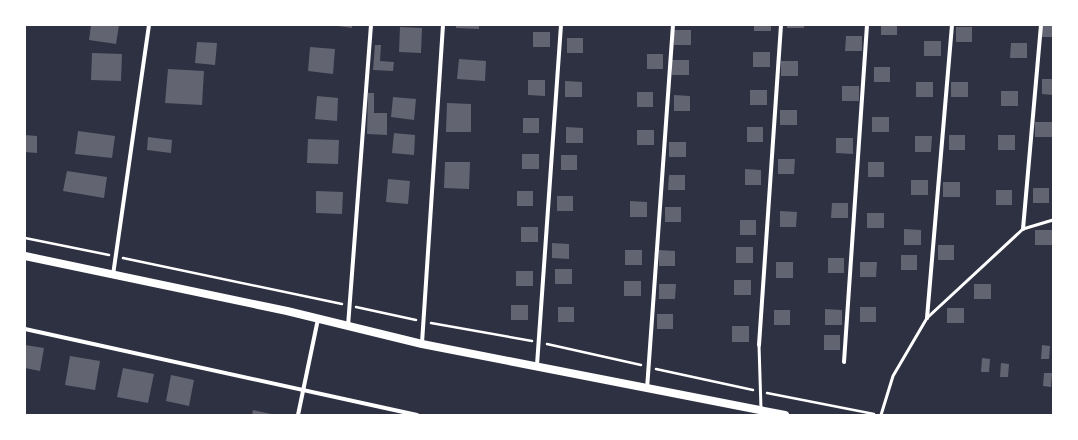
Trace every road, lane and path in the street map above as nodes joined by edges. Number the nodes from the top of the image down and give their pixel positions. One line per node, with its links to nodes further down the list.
1 (149, 25): 14 (street)
2 (371, 25): 16 (street)
3 (443, 25): 19 (street)
4 (561, 25): 22 (street)
5 (673, 25): 27 (street)
6 (781, 25): 24 (street)
7 (867, 25): 25 (street)
8 (952, 25): 17 (street)
9 (1041, 25): 11 (street)
10 (1053, 220): 11 (lane)
11 (1024, 229): 17 (lane)
12 (25, 238): 14 (path)
13 (25, 256): 15 (main road)
14 (115, 256): 15 (street); 16 (path)
15 (113, 275): 18 (main road)
16 (351, 306): 19 (path); 20 (street)
17 (927, 318): 35 (lane)
18 (318, 319): 20 (main road); 29 (street)
19 (423, 322): 22 (path); 23 (street)
20 (348, 327): 23 (main road)
21 (25, 329): 29 (street)
22 (539, 342): 26 (street); 27 (path)
23 (422, 344): 26 (main road)
24 (759, 345): 30 (lane)
25 (844, 362)
26 (537, 365): 28 (main road)
27 (648, 367): 28 (street); 30 (path)
28 (647, 389): 31 (main road)
29 (303, 391): 32 (street); 33 (street)
30 (762, 392): 31 (lane); 35 (path)
31 (761, 413): 34 (main road)
32 (298, 415)
33 (417, 415)
34 (785, 415)
35 (880, 415)

